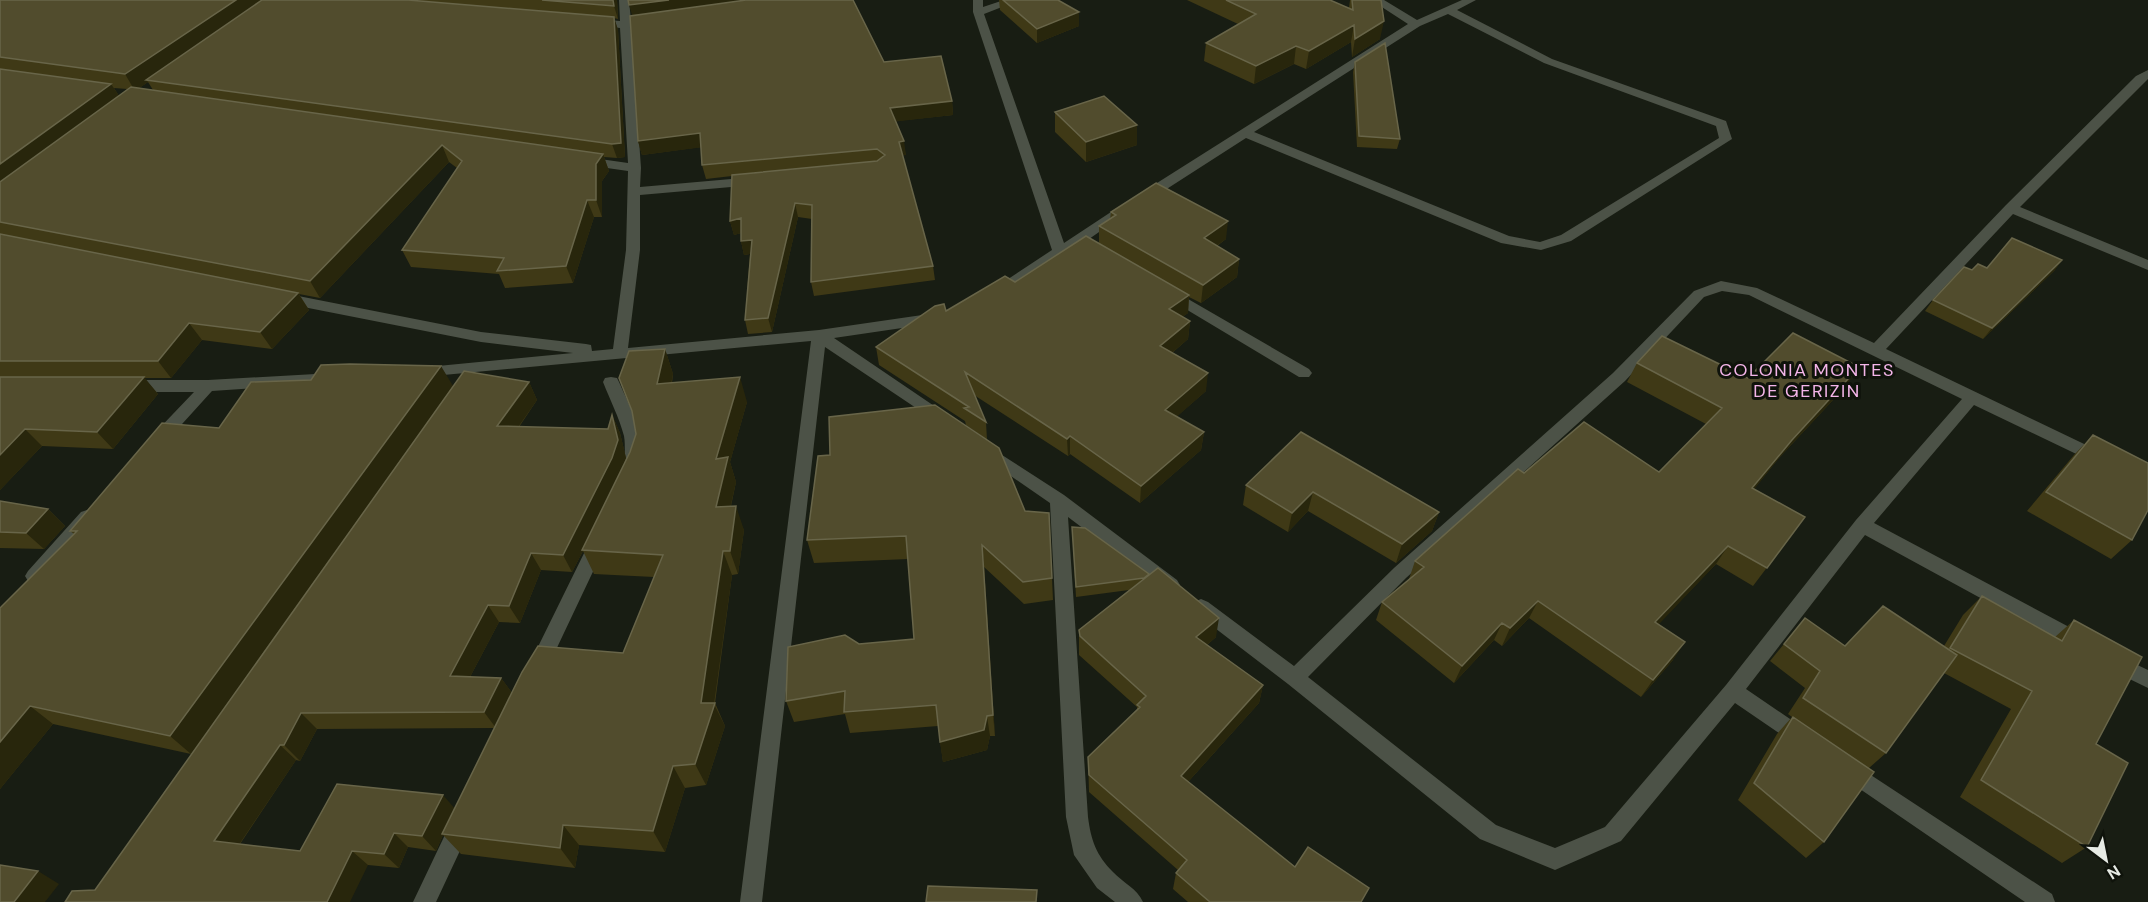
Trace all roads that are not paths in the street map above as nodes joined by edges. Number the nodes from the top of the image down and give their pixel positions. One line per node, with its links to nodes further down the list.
1 (624, 0): 10 (street)
2 (1015, 0): 5 (street)
3 (1376, 0): 9 (street)
4 (1471, 0): 6 (street)
5 (978, 6): 18 (street)
6 (1448, 10): 9 (street); 12 (street)
7 (659, 20): 10 (street)
8 (577, 21): 10 (street)
9 (1416, 24): 12 (street)
10 (624, 25): 14 (street)
11 (2148, 74): 17 (street)
12 (1245, 133): 18 (street)
13 (576, 160): 14 (street)
14 (636, 168): 16 (street)
15 (762, 180): 16 (street)
16 (633, 192): 26 (street)
17 (2011, 208): 19 (street); 25 (street)
18 (1060, 254): 22 (street)
19 (2148, 265)
20 (1160, 288): 28 (street)
21 (270, 295): 26 (street)
22 (985, 301)
23 (947, 316): 24 (street)
24 (819, 335): 26 (street); 36 (street); 52 (street)
25 (1875, 351): 35 (street); 46 (street)
26 (620, 353): 27 (street)
27 (476, 369): 29 (street); 34 (street)
28 (1304, 372)
29 (406, 374)
30 (348, 377): 33 (street)
31 (611, 382): 40 (street)
32 (115, 386): 33 (street)
33 (208, 386): 38 (street)
34 (463, 388)
35 (1972, 397): 39 (street); 43 (street)
36 (953, 428)
37 (972, 441): 41 (street)
38 (144, 456)
39 (2117, 467)
40 (625, 486)
41 (1058, 500): 46 (street); 53 (street)
42 (96, 508): 45 (street)
43 (1862, 525): 47 (street); 49 (street)
44 (604, 529): 48 (street)
45 (24, 586)
46 (1295, 678): 49 (street)
47 (2148, 680)
48 (527, 689)
49 (1733, 691): 54 (street)
50 (471, 806): 51 (street)
51 (424, 902)
52 (751, 902)
53 (1132, 902)
54 (2043, 902)

